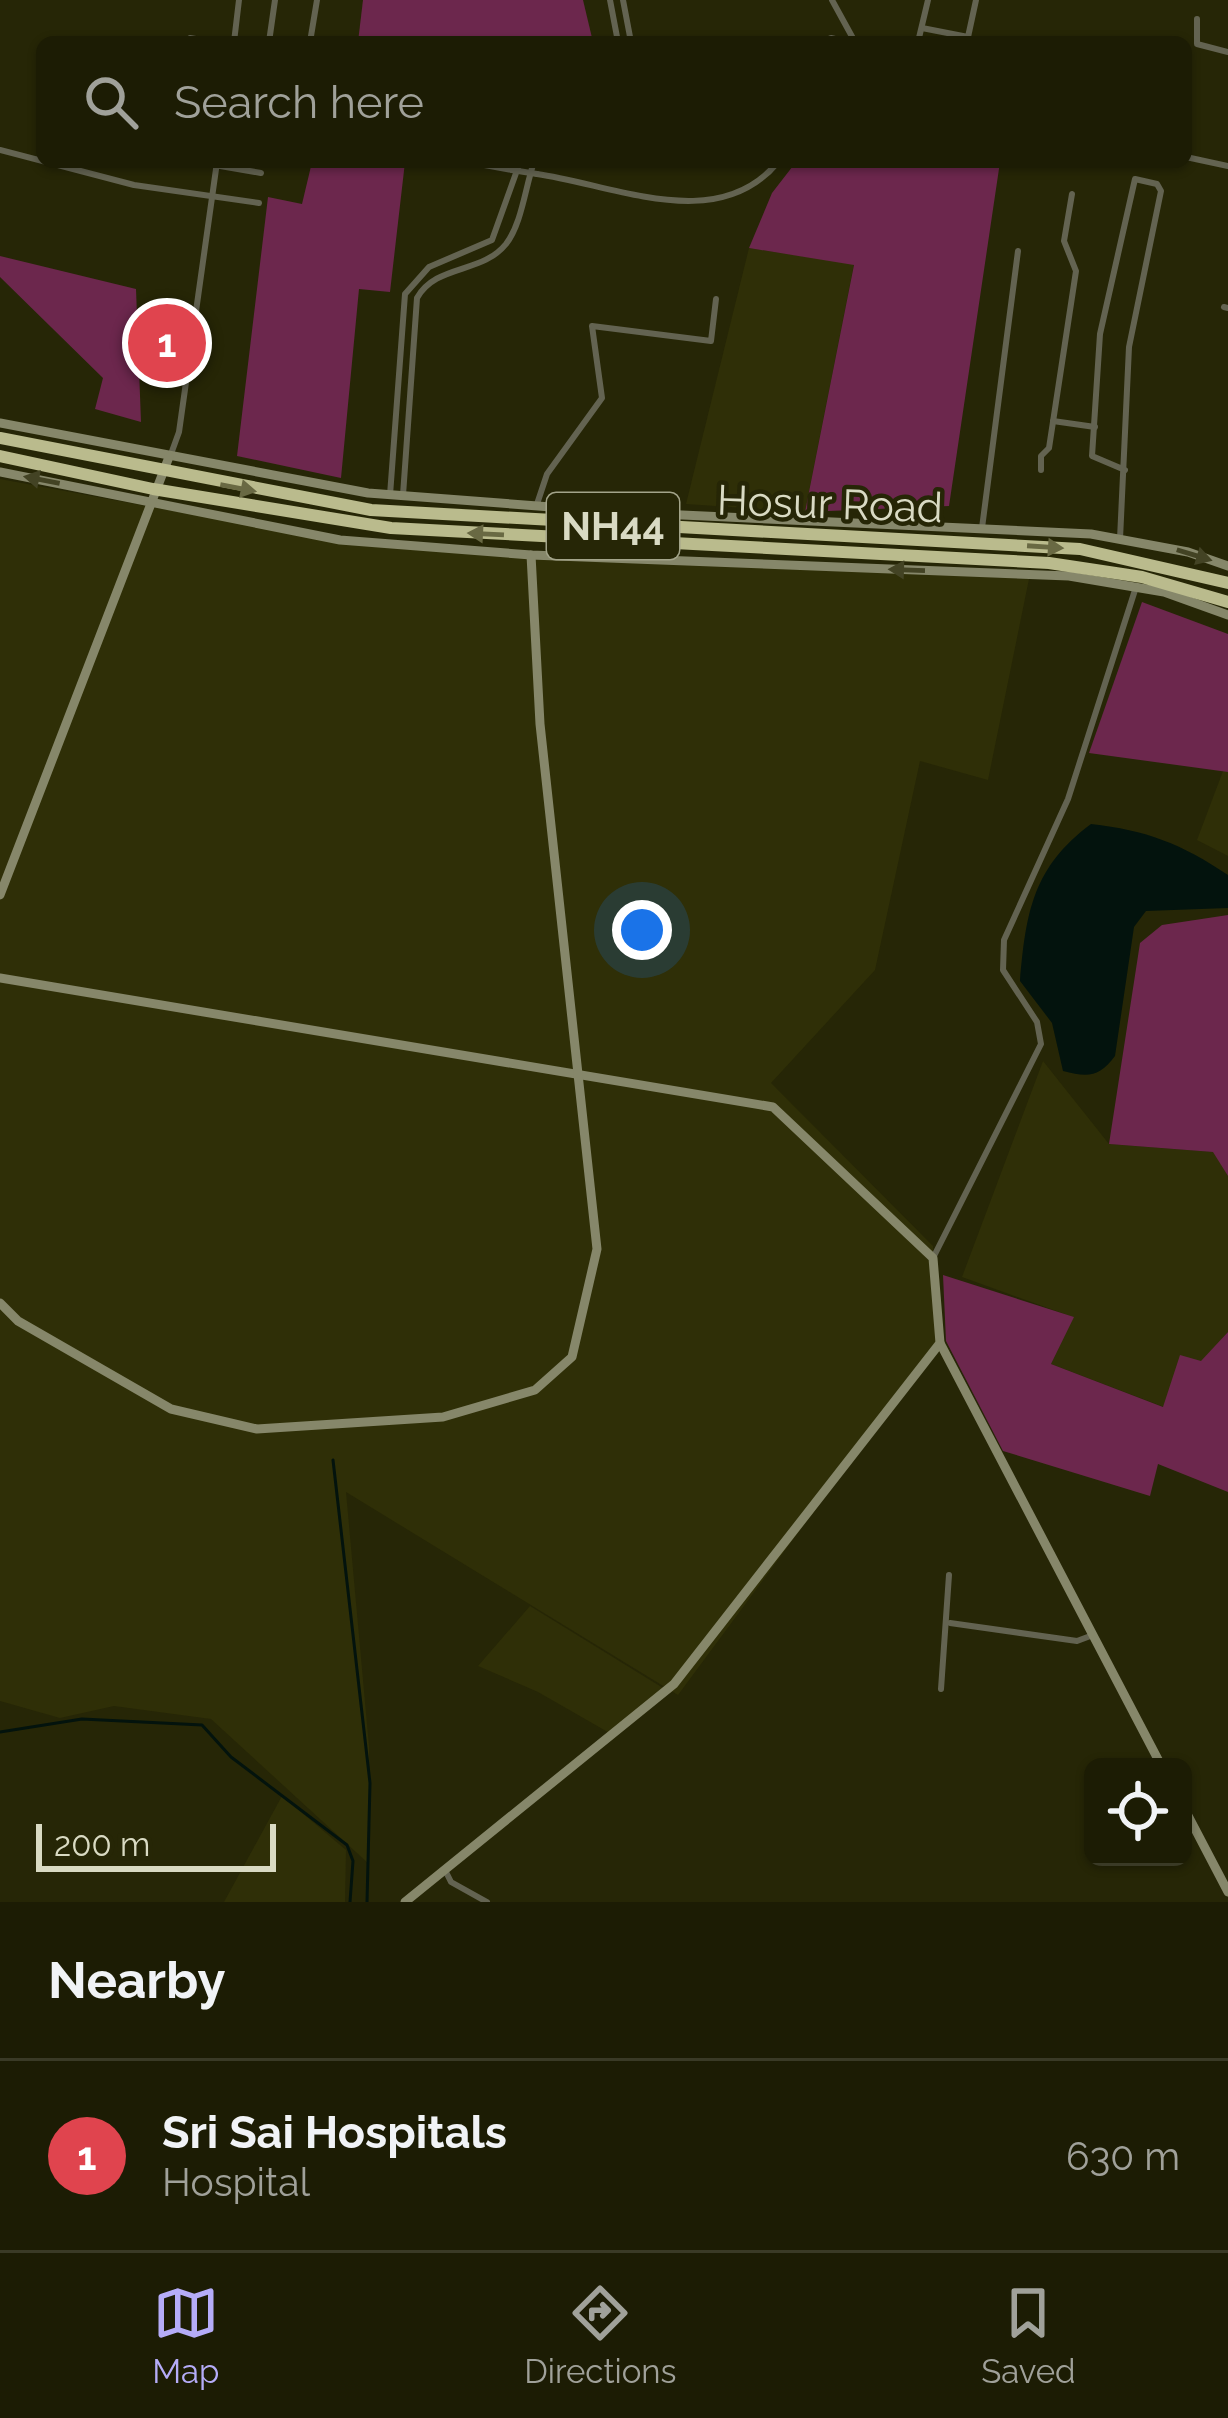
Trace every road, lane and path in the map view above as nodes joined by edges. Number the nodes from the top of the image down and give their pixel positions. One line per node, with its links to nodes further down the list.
1 (239, 0): 11 (street)
2 (275, 0): 12 (street)
3 (316, 0): 13 (street)
4 (610, 0): 14 (street)
5 (623, 0): 15 (street)
6 (832, 0): 16 (street)
7 (928, 0): 10 (street)
8 (976, 0): 19 (street)
9 (1197, 19): 20 (street)
10 (922, 28): 17 (street); 18 (street)
11 (235, 36)
12 (270, 36)
13 (311, 36)
14 (617, 36)
15 (631, 36)
16 (848, 36)
17 (920, 36)
18 (963, 36)
19 (968, 36)
20 (1228, 52)
21 (0, 150): 23 (street)
22 (1192, 158): 24 (street)
23 (36, 159)
24 (1228, 166)
25 (69, 168): 34 (street)
26 (215, 168): 34 (street)
27 (238, 168): 32 (street)
28 (501, 168): 31 (street, bridge)
29 (518, 168): 49 (street)
30 (532, 168): 50 (street)
31 (771, 168)
32 (261, 172)
33 (1072, 194): 38 (street)
34 (212, 195): 35 (street); 42 (street)
35 (259, 203)
36 (1018, 251): 52 (street)
37 (716, 299): 51 (street)
38 (1052, 422): 40 (street); 44 (street)
39 (0, 423): 42 (street)
40 (1095, 428): 45 (street); 45 (street)
41 (0, 438): 47 (highway, Hosur Road / NH44)
42 (164, 456): 47 (street); 49 (street)
43 (0, 457): 48 (highway, Hosur Road / NH44)
44 (1041, 470)
45 (1125, 470): 53 (street)
46 (0, 472): 48 (street, one-way to 46)
47 (163, 473): 48 (street); 57 (highway, Hosur Road / NH44, one-way to 57)
48 (156, 495): 54 (street); 56 (highway, Hosur Road / NH44, one-way to 48); 61 (street)
49 (390, 495): 50 (street)
50 (404, 496): 51 (street)
51 (536, 507): 52 (street)
52 (982, 528): 53 (street)
53 (1120, 539): 55 (street, one-way to 55)
54 (531, 555): 56 (street, one-way to 54); 63 (street)
55 (1228, 566)
56 (1021, 567): 58 (street); 59 (highway, Hosur Road / NH44)
57 (1228, 583)
58 (1136, 586): 60 (street); 64 (street)
59 (1228, 602)
60 (1228, 615)
61 (0, 895)
62 (0, 978): 63 (street)
63 (578, 1077): 64 (street); 65 (street)
64 (933, 1258): 66 (street)
65 (0, 1303)
66 (940, 1343): 69 (street); 73 (street)
67 (949, 1575): 68 (street)
68 (950, 1623): 69 (street); 70 (street)
69 (1094, 1635): 71 (street)
70 (941, 1689)
71 (1157, 1758)
72 (1192, 1823): 74 (street)
73 (445, 1870): 75 (street); 76 (street)
74 (1228, 1892)
75 (405, 1902)
76 (487, 1902)

